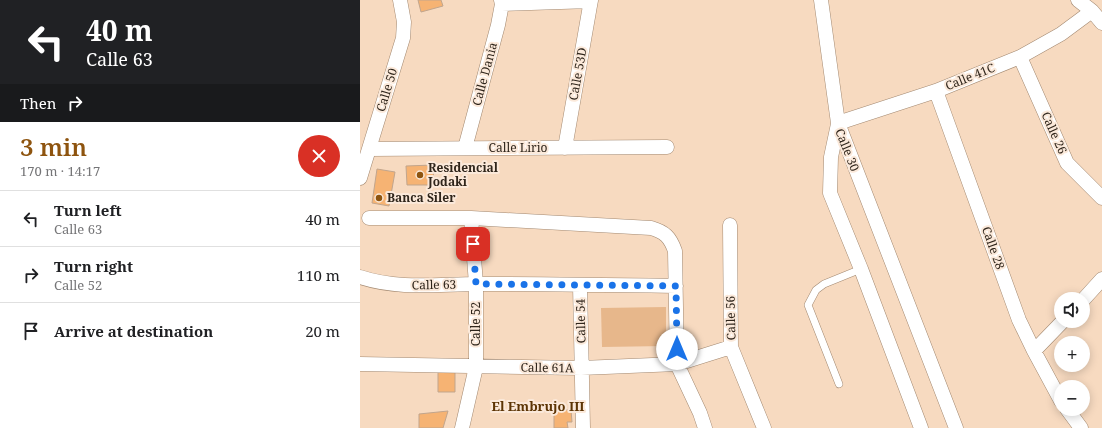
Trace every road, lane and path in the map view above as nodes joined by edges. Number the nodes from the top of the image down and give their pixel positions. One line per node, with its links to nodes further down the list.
1 (400, 0): 14 (street, Calle 50)
2 (591, 0): 5 (street); 13 (street, Calle 53D)
3 (821, 0): 10 (street)
4 (1078, 0): 6 (street)
5 (502, 2): 12 (street, Calle Dania)
6 (1092, 11): 7 (street); 8 (street, Calle 41C)
7 (1102, 23)
8 (1020, 57): 9 (street, Calle 41C); 16 (street, Calle 26)
9 (936, 91): 10 (street, Calle 41C); 29 (street, Calle 28)
10 (838, 124): 20 (street, Calle 30); 42 (street, Calle 30)
11 (667, 147): 13 (street, Calle Lirio)
12 (465, 148): 13 (street, Calle Lirio); 14 (street, Calle Lirio)
13 (566, 148)
14 (369, 149): 15 (street, Calle 50)
15 (360, 178)
16 (1102, 198)
17 (369, 218): 18 (street)
18 (472, 218): 23 (street, Calle 52); 25 (street)
19 (730, 225): 28 (street, Calle 56)
20 (861, 269): 34 (lane); 41 (street, Calle 30)
21 (360, 277): 23 (street, Calle 63)
22 (1102, 279): 26 (street)
23 (476, 284): 24 (street, Calle 63); 32 (street, Calle 52)
24 (580, 285): 25 (street, Calle 63); 33 (street, Calle 54)
25 (676, 286): 31 (street)
26 (1090, 292)
27 (1056, 328): 29 (street)
28 (731, 346): 31 (street, Calle 61A); 40 (street, Calle 56)
29 (1034, 351): 35 (street, Calle 28)
30 (360, 364): 32 (street, Calle 61A)
31 (677, 364): 33 (street, Calle 61A); 39 (street)
32 (476, 367): 33 (street, Calle 61A); 37 (street, Calle 52)
33 (582, 368): 38 (street, Calle 54)
34 (839, 384)
35 (1054, 388)
36 (1072, 416): 43 (street)
37 (462, 428)
38 (583, 428)
39 (705, 428)
40 (764, 428)
41 (921, 428)
42 (956, 428)
43 (1081, 428)

